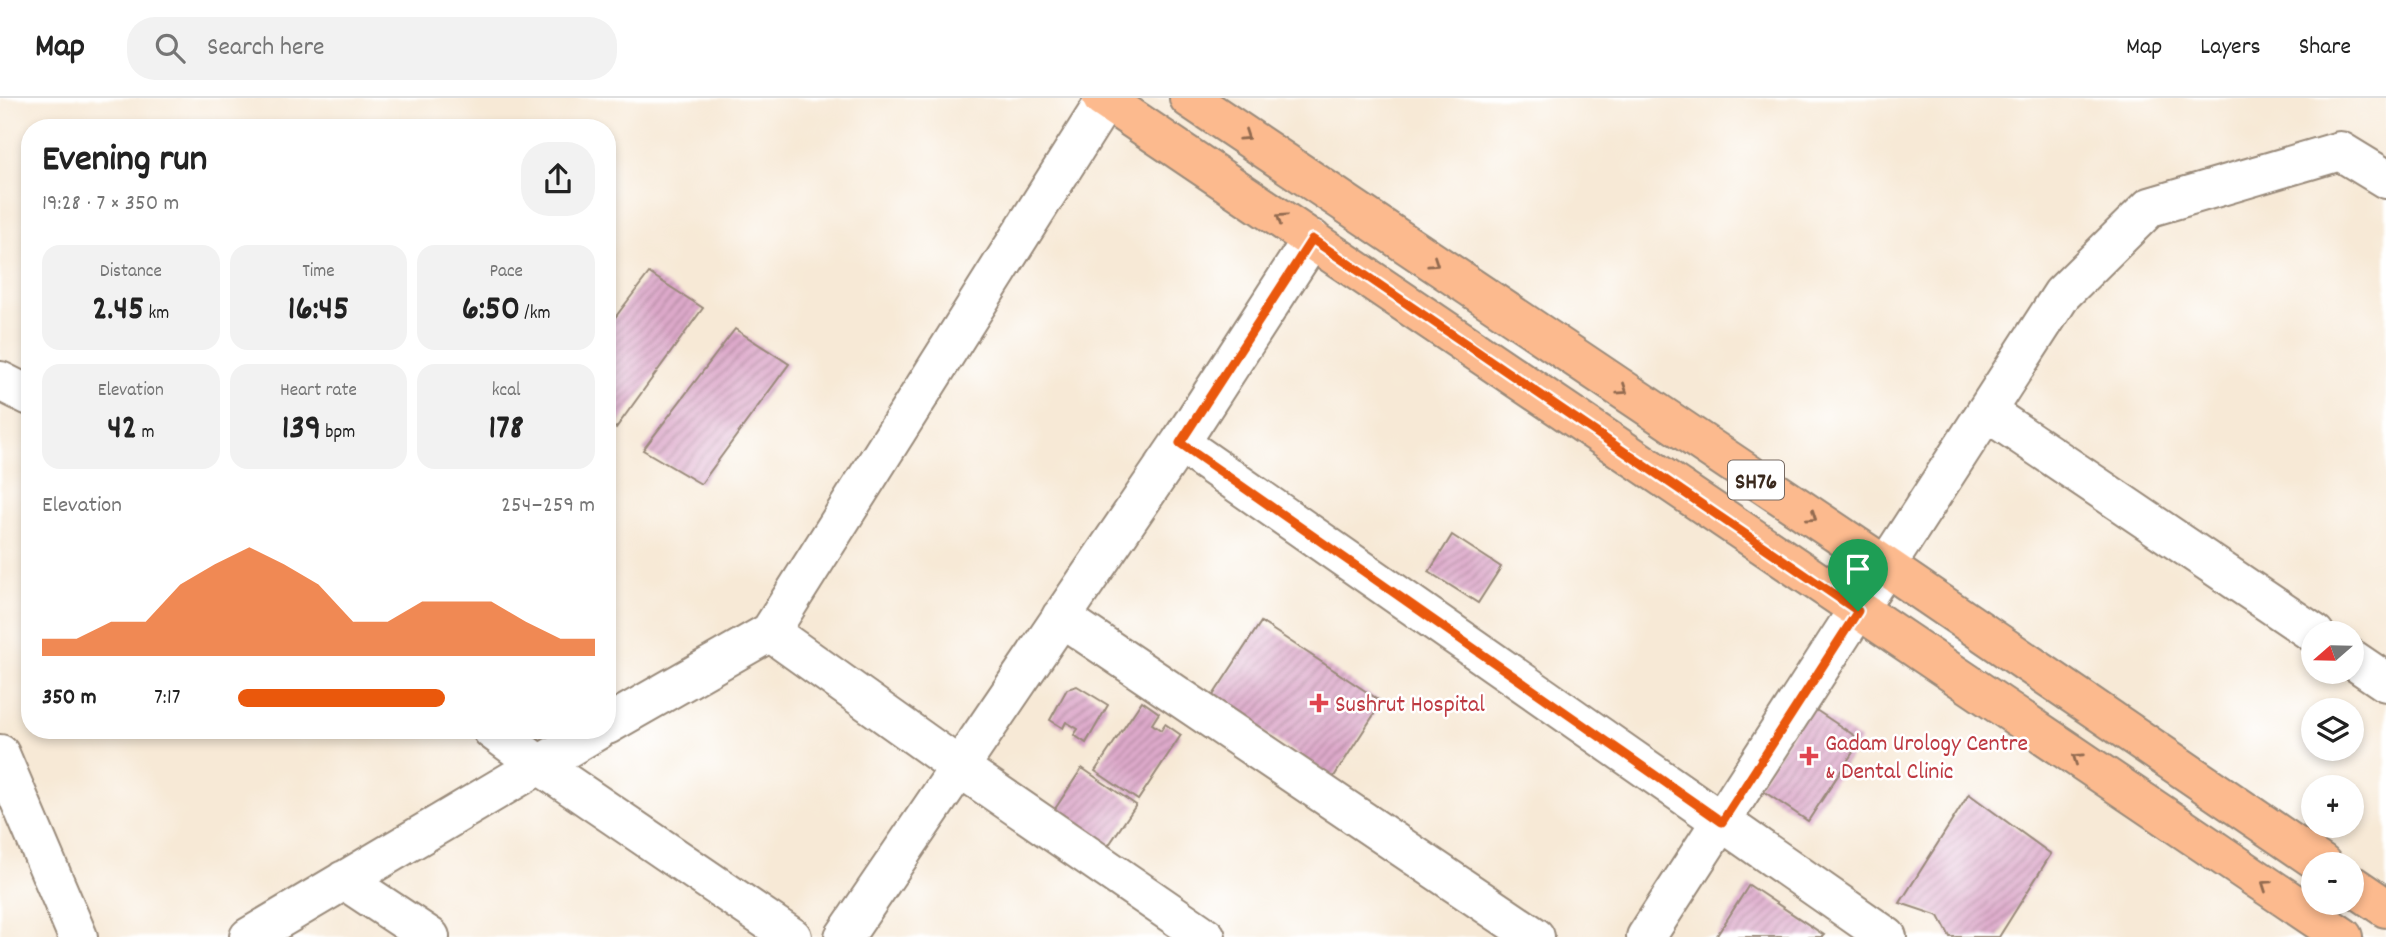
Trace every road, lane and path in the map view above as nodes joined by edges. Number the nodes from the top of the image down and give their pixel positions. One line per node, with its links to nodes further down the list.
1 (1189, 98): 9 (main road, SH76, one-way to 9)
2 (1105, 99): 4 (main road, SH76, one-way to 2); 13 (street)
3 (2386, 179): 7 (street)
4 (1312, 239): 8 (street); 10 (main road, SH76)
5 (0, 381): 6 (street)
6 (21, 392)
7 (1987, 412): 9 (street); 12 (street)
8 (1180, 443): 11 (street); 22 (street)
9 (1887, 567): 10 (street); 23 (main road, SH76)
10 (1858, 611): 22 (street); 36 (main road, SH76, one-way to 10)
11 (1061, 617): 21 (street); 33 (street)
12 (2301, 625)
13 (770, 632): 16 (street); 21 (street)
14 (2364, 667): 15 (street)
15 (2386, 682)
16 (616, 720)
17 (504, 739): 20 (street)
18 (582, 739): 20 (street)
19 (0, 754): 27 (street)
20 (538, 764): 24 (street); 30 (street)
21 (959, 767): 31 (street); 32 (street)
22 (1722, 822): 34 (street); 35 (street)
23 (2304, 852)
24 (344, 880): 28 (street); 29 (street)
25 (2364, 893): 26 (main road)
26 (2386, 908)
27 (78, 937)
28 (249, 937)
29 (430, 937)
30 (792, 937)
31 (844, 937)
32 (1206, 937)
33 (1535, 937)
34 (1646, 937)
35 (1887, 937)
36 (2343, 937)

